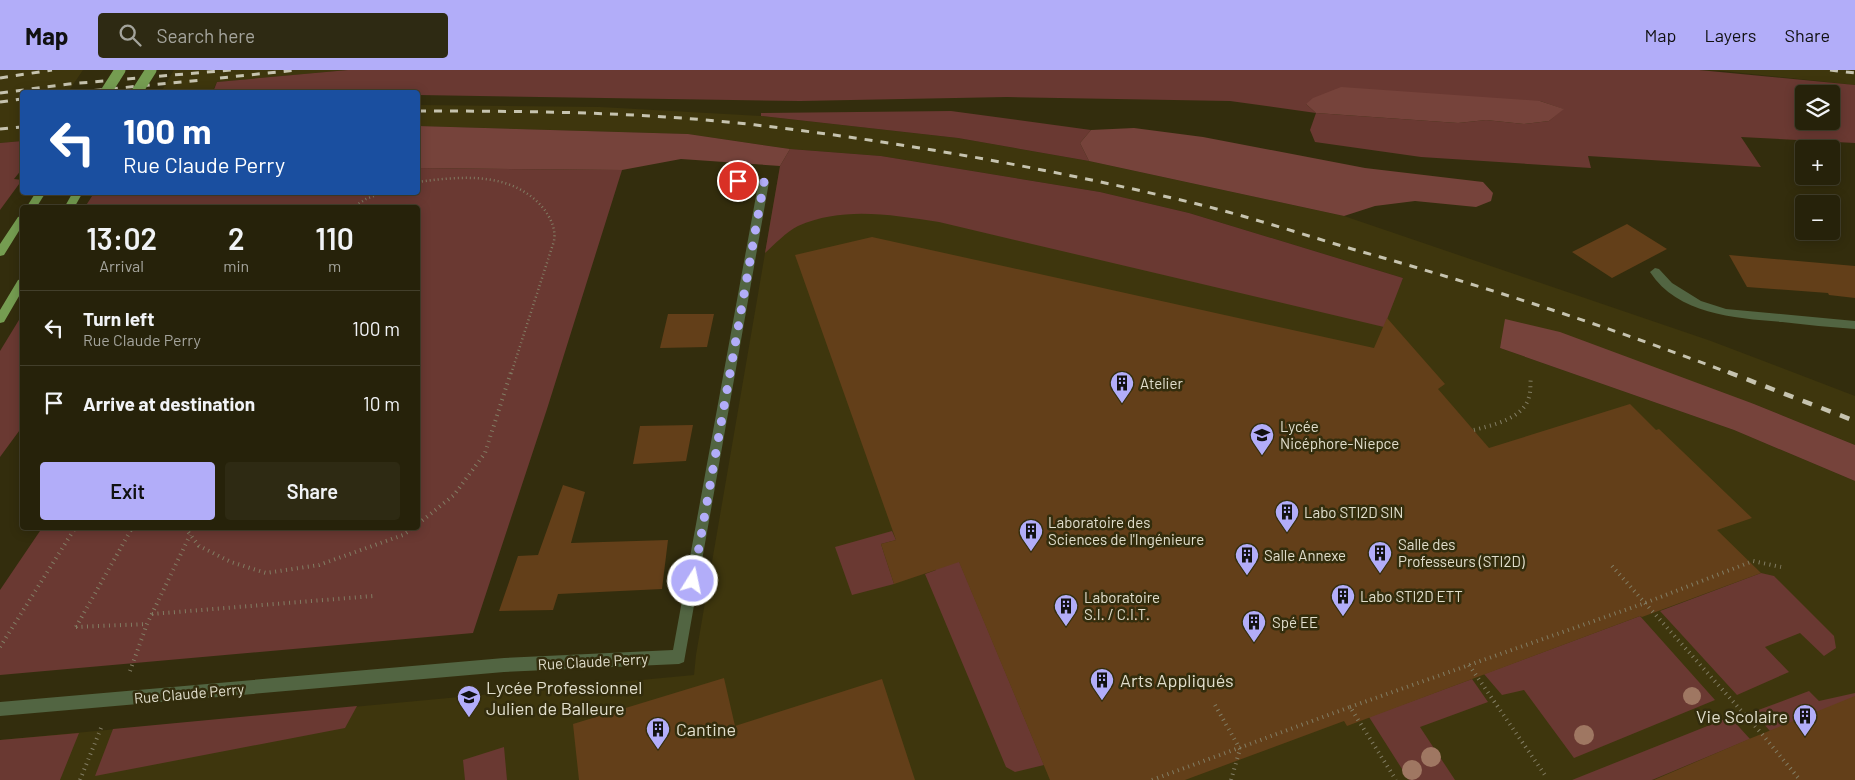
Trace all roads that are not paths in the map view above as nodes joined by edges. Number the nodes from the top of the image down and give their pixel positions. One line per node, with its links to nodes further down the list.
1 (120, 70): 3 (main road, bridge)
2 (151, 70): 4 (main road, bridge)
3 (107, 90)
4 (139, 90)
5 (738, 181): 12 (street, Rue Claude Perry)
6 (20, 222): 7 (main road)
7 (0, 252)
8 (1655, 272): 11 (street)
9 (20, 286): 10 (main road)
10 (0, 319)
11 (1855, 325)
12 (0, 709)

